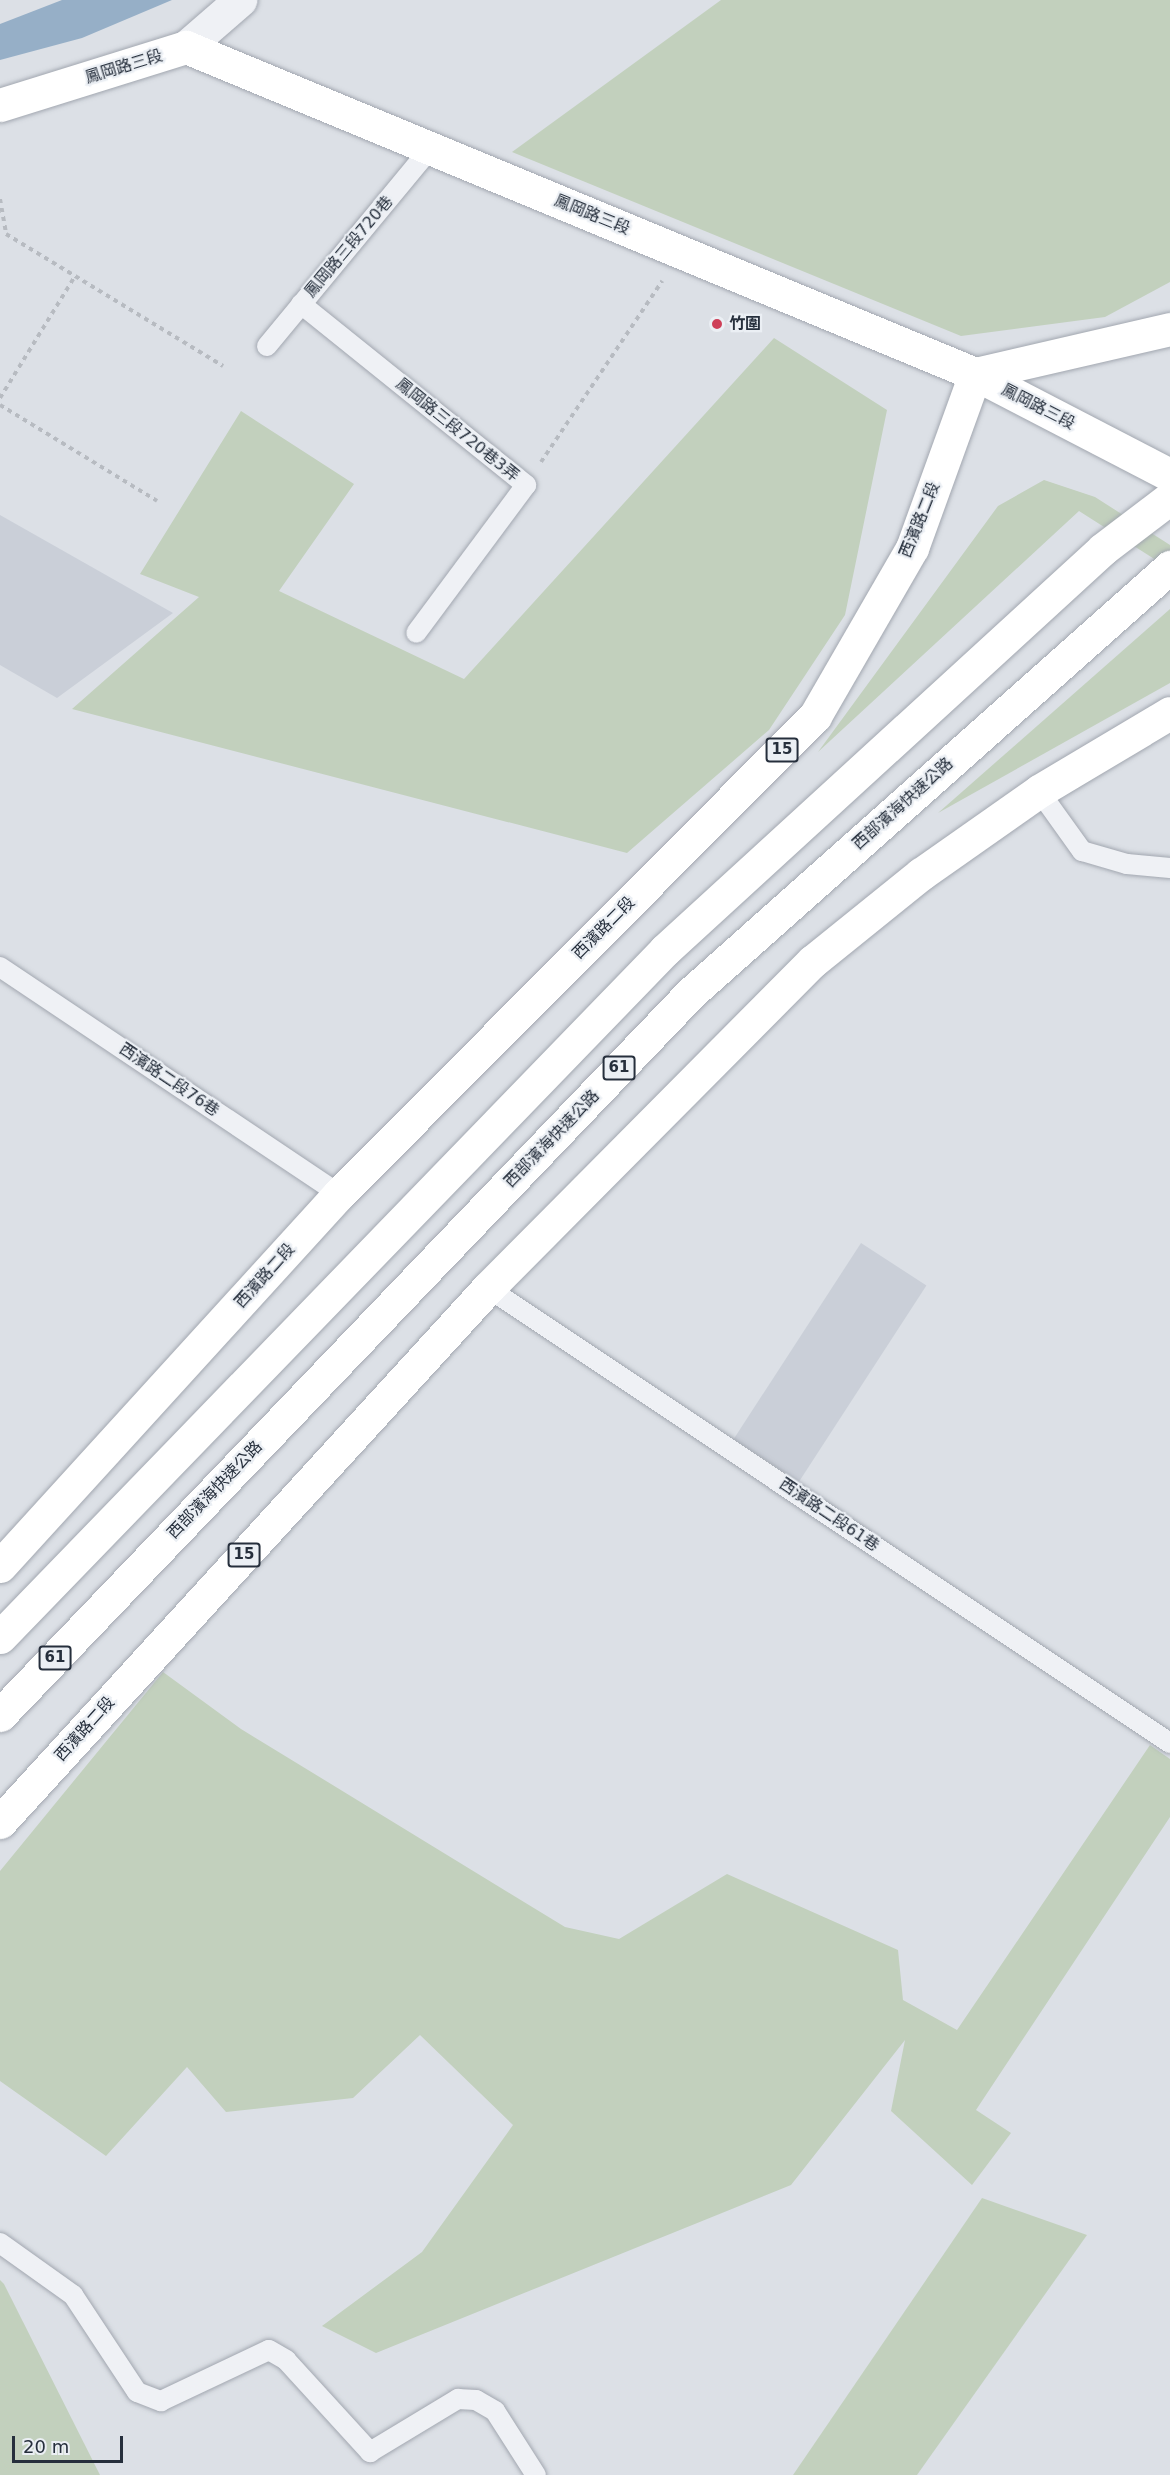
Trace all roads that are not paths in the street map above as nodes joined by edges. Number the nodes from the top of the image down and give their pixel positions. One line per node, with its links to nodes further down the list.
1 (240, 0): 2 (street)
2 (186, 47): 3 (main road, 鳳岡路三段); 4 (main road, 鳳岡路三段)
3 (0, 105)
4 (430, 149): 5 (lane, 鳳岡路三段720巷); 8 (main road, 鳳岡路三段)
5 (301, 304): 7 (lane, 鳳岡路三段720巷); 12 (lane, 鳳岡路三段720巷3弄)
6 (1170, 329): 8 (main road)
7 (267, 345)
8 (975, 374): 9 (main road, 鳳岡路三段); 17 (main road, 西濱路二段 / 15)
9 (1170, 475)
10 (1170, 498): 20 (main road)
11 (1167, 570): 21 (main road, 西部濱海快速公路 / 61)
12 (416, 633)
13 (1170, 713): 14 (main road, 西濱路二段 / 15)
14 (1039, 791): 15 (lane); 18 (main road, 西濱路二段 / 15)
15 (1170, 868)
16 (0, 967): 17 (lane, 西濱路二段76巷)
17 (339, 1194): 19 (main road, 西濱路二段 / 15)
18 (488, 1288): 22 (lane, 西濱路二段61巷); 23 (main road, 西濱路二段 / 15)
19 (0, 1566)
20 (0, 1637)
21 (0, 1715)
22 (1170, 1743)
23 (0, 1822)
24 (0, 2243): 25 (lane)
25 (536, 2475)

